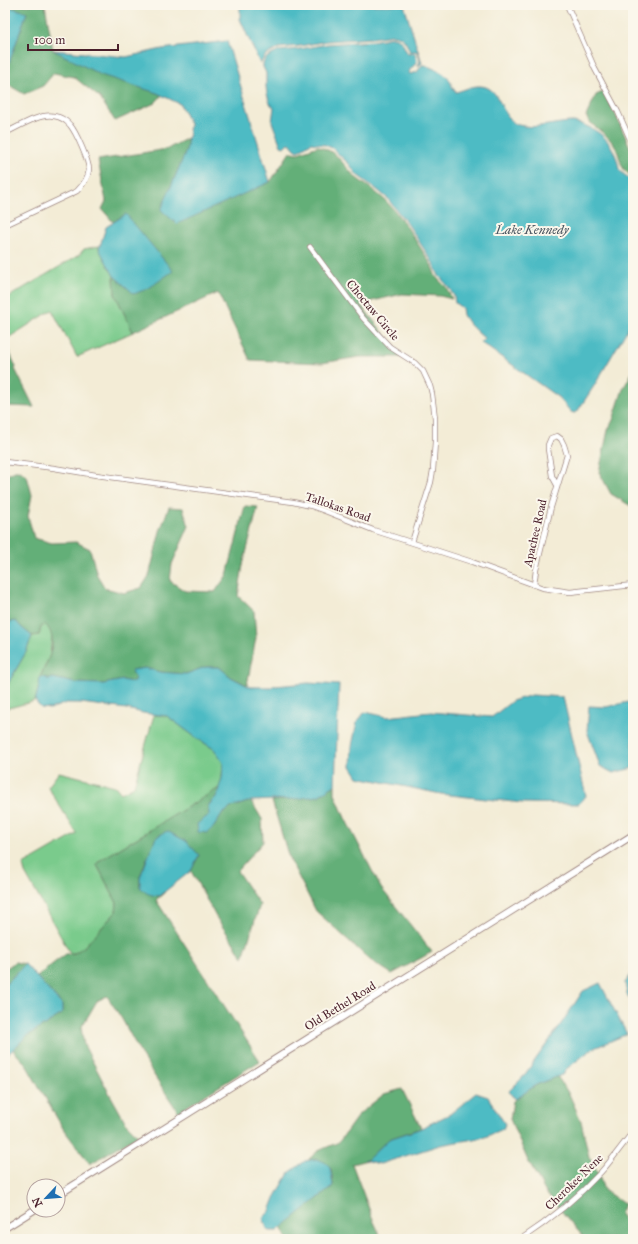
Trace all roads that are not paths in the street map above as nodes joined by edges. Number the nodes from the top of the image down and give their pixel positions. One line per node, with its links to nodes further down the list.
1 (567, 5): 3 (street)
2 (5, 134): 4 (street)
3 (633, 146)
4 (5, 225)
5 (310, 247): 8 (street, Choctaw Circle)
6 (5, 462): 8 (street, Tallokas Road)
7 (558, 485): 7 (street, Apachee Road); 9 (street, Apachee Road)
8 (412, 542): 9 (street, Tallokas Road)
9 (534, 585): 10 (street, Tallokas Road)
10 (633, 585)
11 (633, 835): 13 (street, Old Bethel Road)
12 (633, 1132): 16 (street, Cherokee Nene)
13 (66, 1189)
14 (26, 1215): 15 (street)
15 (5, 1228)
16 (521, 1239)

